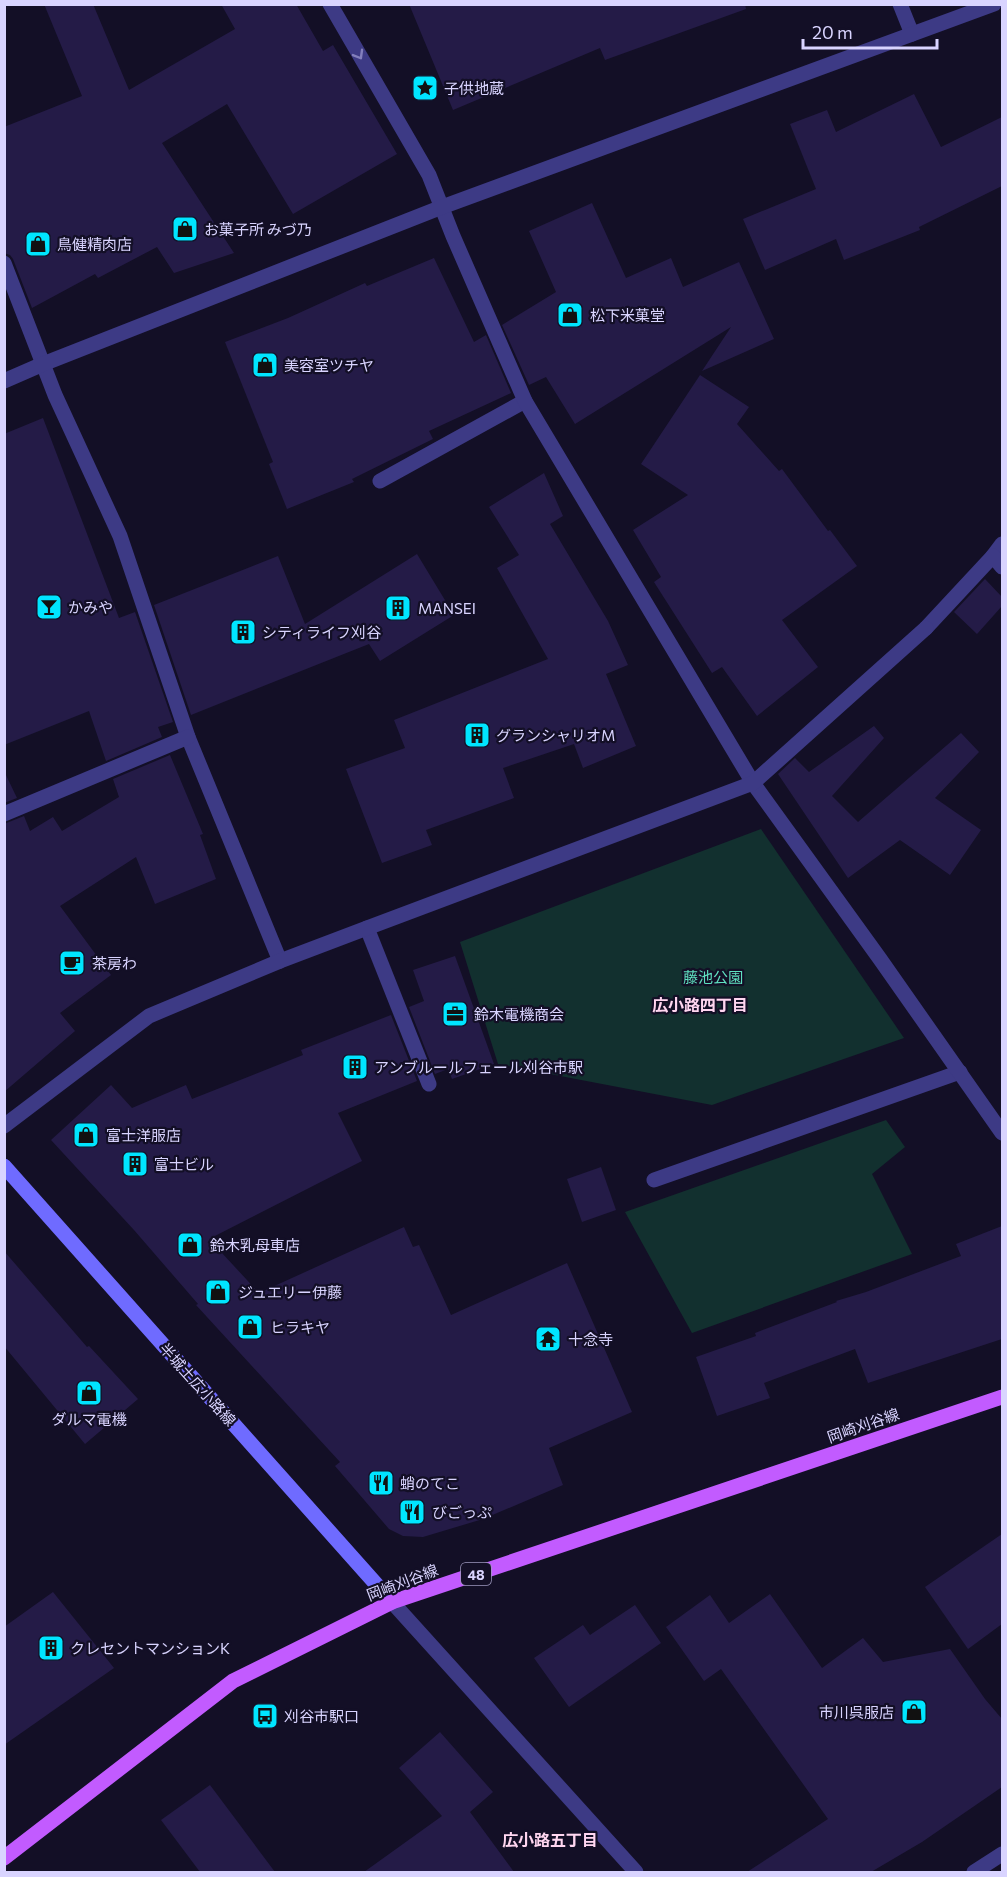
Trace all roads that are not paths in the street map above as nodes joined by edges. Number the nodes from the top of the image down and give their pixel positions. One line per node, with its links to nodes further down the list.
1 (330, 4): 5 (street, one-way to 5)
2 (900, 4): 4 (street)
3 (994, 4): 4 (street)
4 (912, 34): 5 (street)
5 (442, 207): 7 (street); 9 (street)
6 (4, 263): 7 (street)
7 (43, 364): 8 (street); 12 (street)
8 (4, 381)
9 (525, 401): 10 (street); 13 (street)
10 (380, 481)
11 (999, 556): 13 (street)
12 (188, 737): 14 (street); 16 (street)
13 (753, 783): 15 (street); 17 (street)
14 (4, 814)
15 (367, 927): 16 (street); 18 (street)
16 (280, 961): 19 (street)
17 (960, 1072): 20 (street); 22 (street)
18 (429, 1084)
19 (4, 1126)
20 (1002, 1133)
21 (4, 1166): 24 (main road, 半城土広小路線)
22 (654, 1180)
23 (1002, 1397): 24 (main road, 岡崎刈谷線 / 48)
24 (392, 1602): 26 (main road, 岡崎刈谷線 / 48); 27 (street)
25 (1002, 1854): 28 (street)
26 (4, 1858)
27 (636, 1872)
28 (974, 1872)

